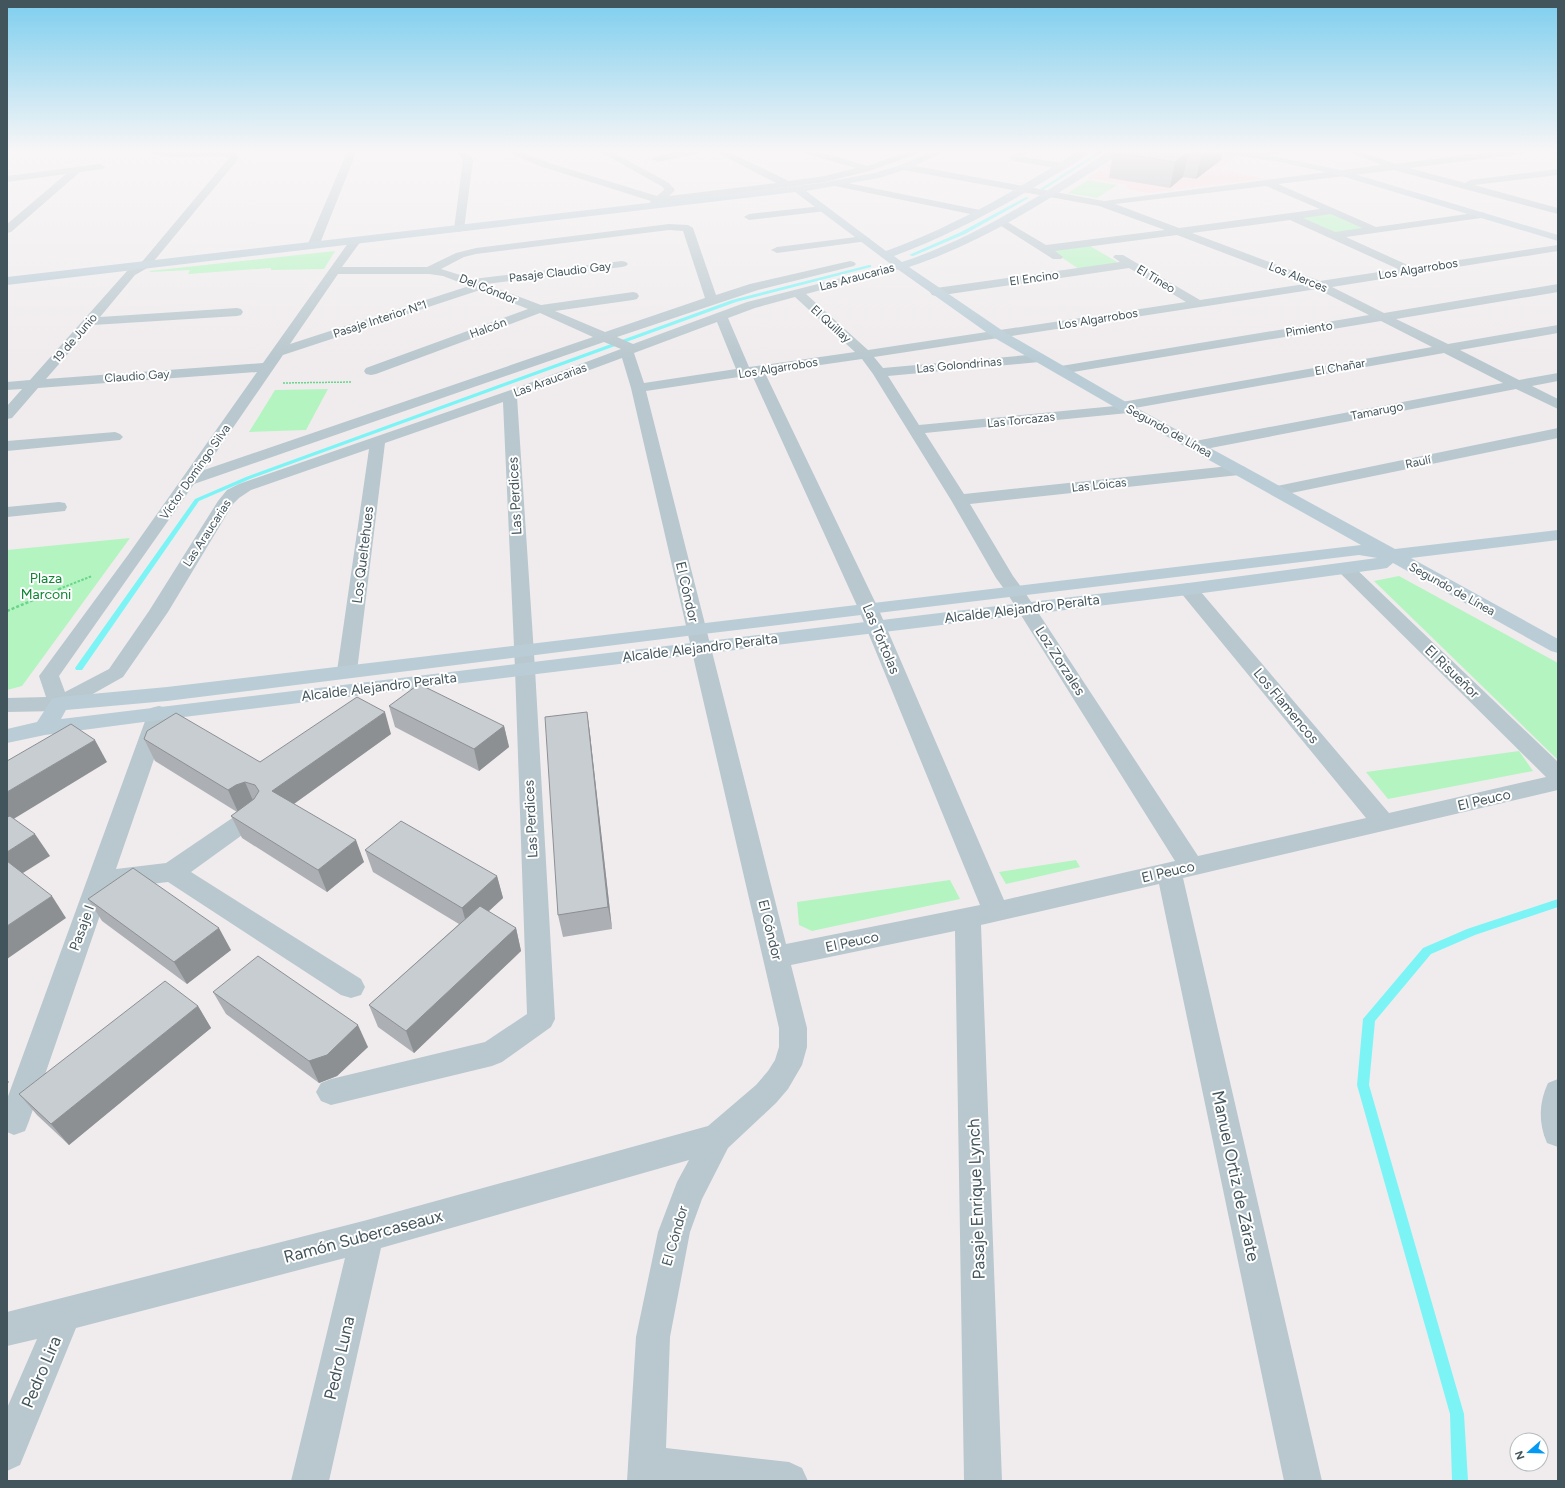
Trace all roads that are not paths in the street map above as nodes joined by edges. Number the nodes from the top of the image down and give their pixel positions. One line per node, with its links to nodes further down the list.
1 (19, 219): 17 (street)
2 (183, 219): 32 (street, 19 de Junio)
3 (324, 219): 25 (street)
4 (460, 219): 16 (street)
5 (531, 219): 16 (street)
6 (837, 219): 22 (street, Segundo de Línea)
7 (967, 219): 29 (street, Las Araucarias)
8 (1005, 219): 15 (street, Las Araucarias)
9 (1147, 219): 19 (street, Los Alerces)
10 (1265, 219): 19 (street, El Encino)
11 (1297, 219): 20 (street)
12 (1351, 219): 18 (street)
13 (1450, 219): 18 (street)
14 (1496, 219): 21 (street)
15 (1000, 222): 27 (street); 33 (street, Las Araucarias)
16 (459, 229): 23 (street)
17 (7, 230)
18 (1375, 230): 20 (street)
19 (1179, 231): 24 (street, El Encino); 40 (street, Los Alerces)
20 (1332, 236): 37 (street)
21 (1558, 238)
22 (864, 239): 28 (street); 29 (street, Segundo de Línea)
23 (356, 241): 25 (street); 35 (street, Víctor Domingo Silva)
24 (1094, 242): 27 (street, El Encino); 31 (street, El Tineo)
25 (313, 246): 32 (street)
26 (1558, 248): 37 (street, Los Algarrobos)
27 (1044, 249): 36 (street)
28 (777, 250)
29 (885, 255): 33 (street, Segundo de Línea); 45 (street, Las Araucarias)
30 (622, 264): 39 (street, Pasaje Claudio Gay)
31 (1132, 264): 36 (street, El Encino); 46 (street, El Tineo)
32 (145, 265): 38 (street); 51 (street, 19 de Junio)
33 (900, 266): 42 (street, Segundo de Línea); 43 (street, Las Araucarias)
34 (430, 270): 35 (street, Del Cóndor); 39 (street, Del Cóndor); 45 (street)
35 (336, 271): 56 (street, Víctor Domingo Silva)
36 (1078, 271): 42 (street, El Encino)
37 (1411, 271): 40 (street, Los Algarrobos)
38 (7, 280)
39 (477, 284): 47 (street, Del Cóndor); 56 (street, Pasaje Interior Nº1)
40 (1319, 284): 46 (street, Los Algarrobos); 50 (street, Los Alerces)
41 (1558, 288): 50 (street, Pimiento)
42 (936, 292): 53 (street, Segundo de Línea)
43 (798, 293): 49 (street, Las Araucarias); 57 (street, El Quillay)
44 (633, 296): 47 (street, Halcón)
45 (712, 300): 54 (street, Las Araucarias)
46 (1197, 303): 53 (street, Los Algarrobos)
47 (540, 309): 54 (street, Del Cóndor); 61 (street, Halcón)
48 (237, 312): 51 (street)
49 (721, 317): 54 (street, Las Araucarias); 62 (street, Las Tórtolas)
50 (1383, 317): 55 (street, Los Alerces); 60 (street, Pimiento)
51 (89, 321): 65 (street, 19 de Junio)
52 (1558, 328): 55 (street, El Chañar)
53 (998, 334): 57 (street, Los Algarrobos); 58 (street, Segundo de Línea)
54 (618, 343): 68 (street, El Cóndor); 69 (street, Las Araucarias); 80 (street, Las Araucarias)
55 (1446, 348): 66 (street, Los Alerces); 71 (street, El Chañar)
56 (278, 352): 59 (street, Víctor Domingo Silva)
57 (865, 354): 62 (street, Los Algarrobos); 63 (street, Loz Zorzales)
58 (1039, 358): 60 (street, Segundo de Línea); 63 (street, Las Golondrinas)
59 (268, 367): 65 (street, Claudio Gay); 80 (street, Víctor Domingo Silva)
60 (1061, 370): 71 (street, Segundo de Línea)
61 (371, 371)
62 (751, 372): 68 (street, Los Algarrobos); 90 (street, Las Tórtolas)
63 (879, 373): 73 (street, Loz Zorzales)
64 (1558, 376): 66 (street, Tamarugo)
65 (35, 384): 67 (street, Claudio Gay); 72 (street, 19 de Junio)
66 (1517, 384): 70 (street, Los Alerces); 78 (street, Tamarugo)
67 (7, 386)
68 (638, 388): 92 (street, El Cóndor)
69 (510, 394): 76 (street, Las Araucarias); 95 (street, Las Perdices)
70 (1558, 405)
71 (1125, 407): 73 (street, Las Torcazas); 78 (street, Segundo de Línea)
72 (7, 415)
73 (914, 430): 82 (street, Loz Zorzales)
74 (1558, 433): 81 (street, Raulí)
75 (115, 437): 77 (street)
76 (378, 440): 96 (street, Los Queltehues); 97 (street, Las Araucarias)
77 (7, 446)
78 (1195, 446): 79 (street, Segundo de Línea)
79 (1239, 470): 81 (street, Segundo de Línea); 82 (street, Las Loicas)
80 (188, 481): 97 (street, Víctor Domingo Silva)
81 (1277, 491): 86 (street, Segundo de Línea)
82 (959, 500): 89 (street, Loz Zorzales)
83 (59, 507): 84 (street)
84 (7, 512)
85 (1558, 535): 86 (street, Alcalde Alejandro Peralta)
86 (1391, 555): 87 (street, Alcalde Alejandro Peralta); 89 (street, Alcalde Alejandro Peralta); 93 (street, Segundo de Línea)
87 (1346, 569): 88 (street, Alcalde Alejandro Peralta); 102 (street, El Risueñor)
88 (1188, 589): 89 (street, Alcalde Alejandro Peralta); 105 (street, Los Flamencos)
89 (1020, 599): 90 (street, Alcalde Alejandro Peralta); 91 (street, Alcalde Alejandro Peralta); 106 (street, Loz Zorzales)
90 (868, 608): 91 (street, Las Tórtolas); 92 (street, Alcalde Alejandro Peralta)
91 (876, 627): 94 (street, Alcalde Alejandro Peralta); 109 (street, Las Tórtolas)
92 (696, 629): 94 (street, El Cóndor); 95 (street, Alcalde Alejandro Peralta)
93 (1558, 647)
94 (701, 648): 95 (street, Alcalde Alejandro Peralta); 110 (street, El Cóndor)
95 (524, 659): 96 (street, Alcalde Alejandro Peralta); 99 (street, Alcalde Alejandro Peralta); 112 (street, Las Perdices)
96 (347, 671): 97 (street, Alcalde Alejandro Peralta)
97 (59, 704): 98 (street, Alcalde Alejandro Peralta); 100 (street)
98 (7, 705)
99 (159, 713): 100 (street, Alcalde Alejandro Peralta); 108 (street, Pasaje I)
100 (45, 728): 101 (street, Alcalde Alejandro Peralta)
101 (7, 736)
102 (1558, 775)
103 (1558, 782): 105 (street, El Peuco)
104 (255, 814): 107 (street)
105 (1384, 822): 106 (street, El Peuco)
106 (1180, 869): 109 (street, El Peuco); 125 (street, Manuel Ortiz de Zárate)
107 (172, 872): 108 (street); 111 (street)
108 (99, 881): 114 (street, Pasaje I)
109 (982, 915): 110 (street, El Peuco); 124 (street, Pasaje Enrique Lynch)
110 (777, 957): 116 (street, El Cóndor)
111 (351, 987)
112 (331, 1092)
113 (1558, 1092): 115 (street)
114 (14, 1121)
115 (1558, 1133)
116 (717, 1138): 117 (street, Ramón Subercaseaux); 121 (street, El Cóndor)
117 (367, 1236): 118 (street, Ramón Subercaseaux); 122 (street, Pedro Luna)
118 (65, 1314): 119 (street, Ramón Subercaseaux); 120 (street, Pedro Lira)
119 (7, 1329)
120 (7, 1452)
121 (647, 1473): 123 (street)
122 (310, 1481)
123 (789, 1481)
124 (983, 1481)
125 (1303, 1481)

